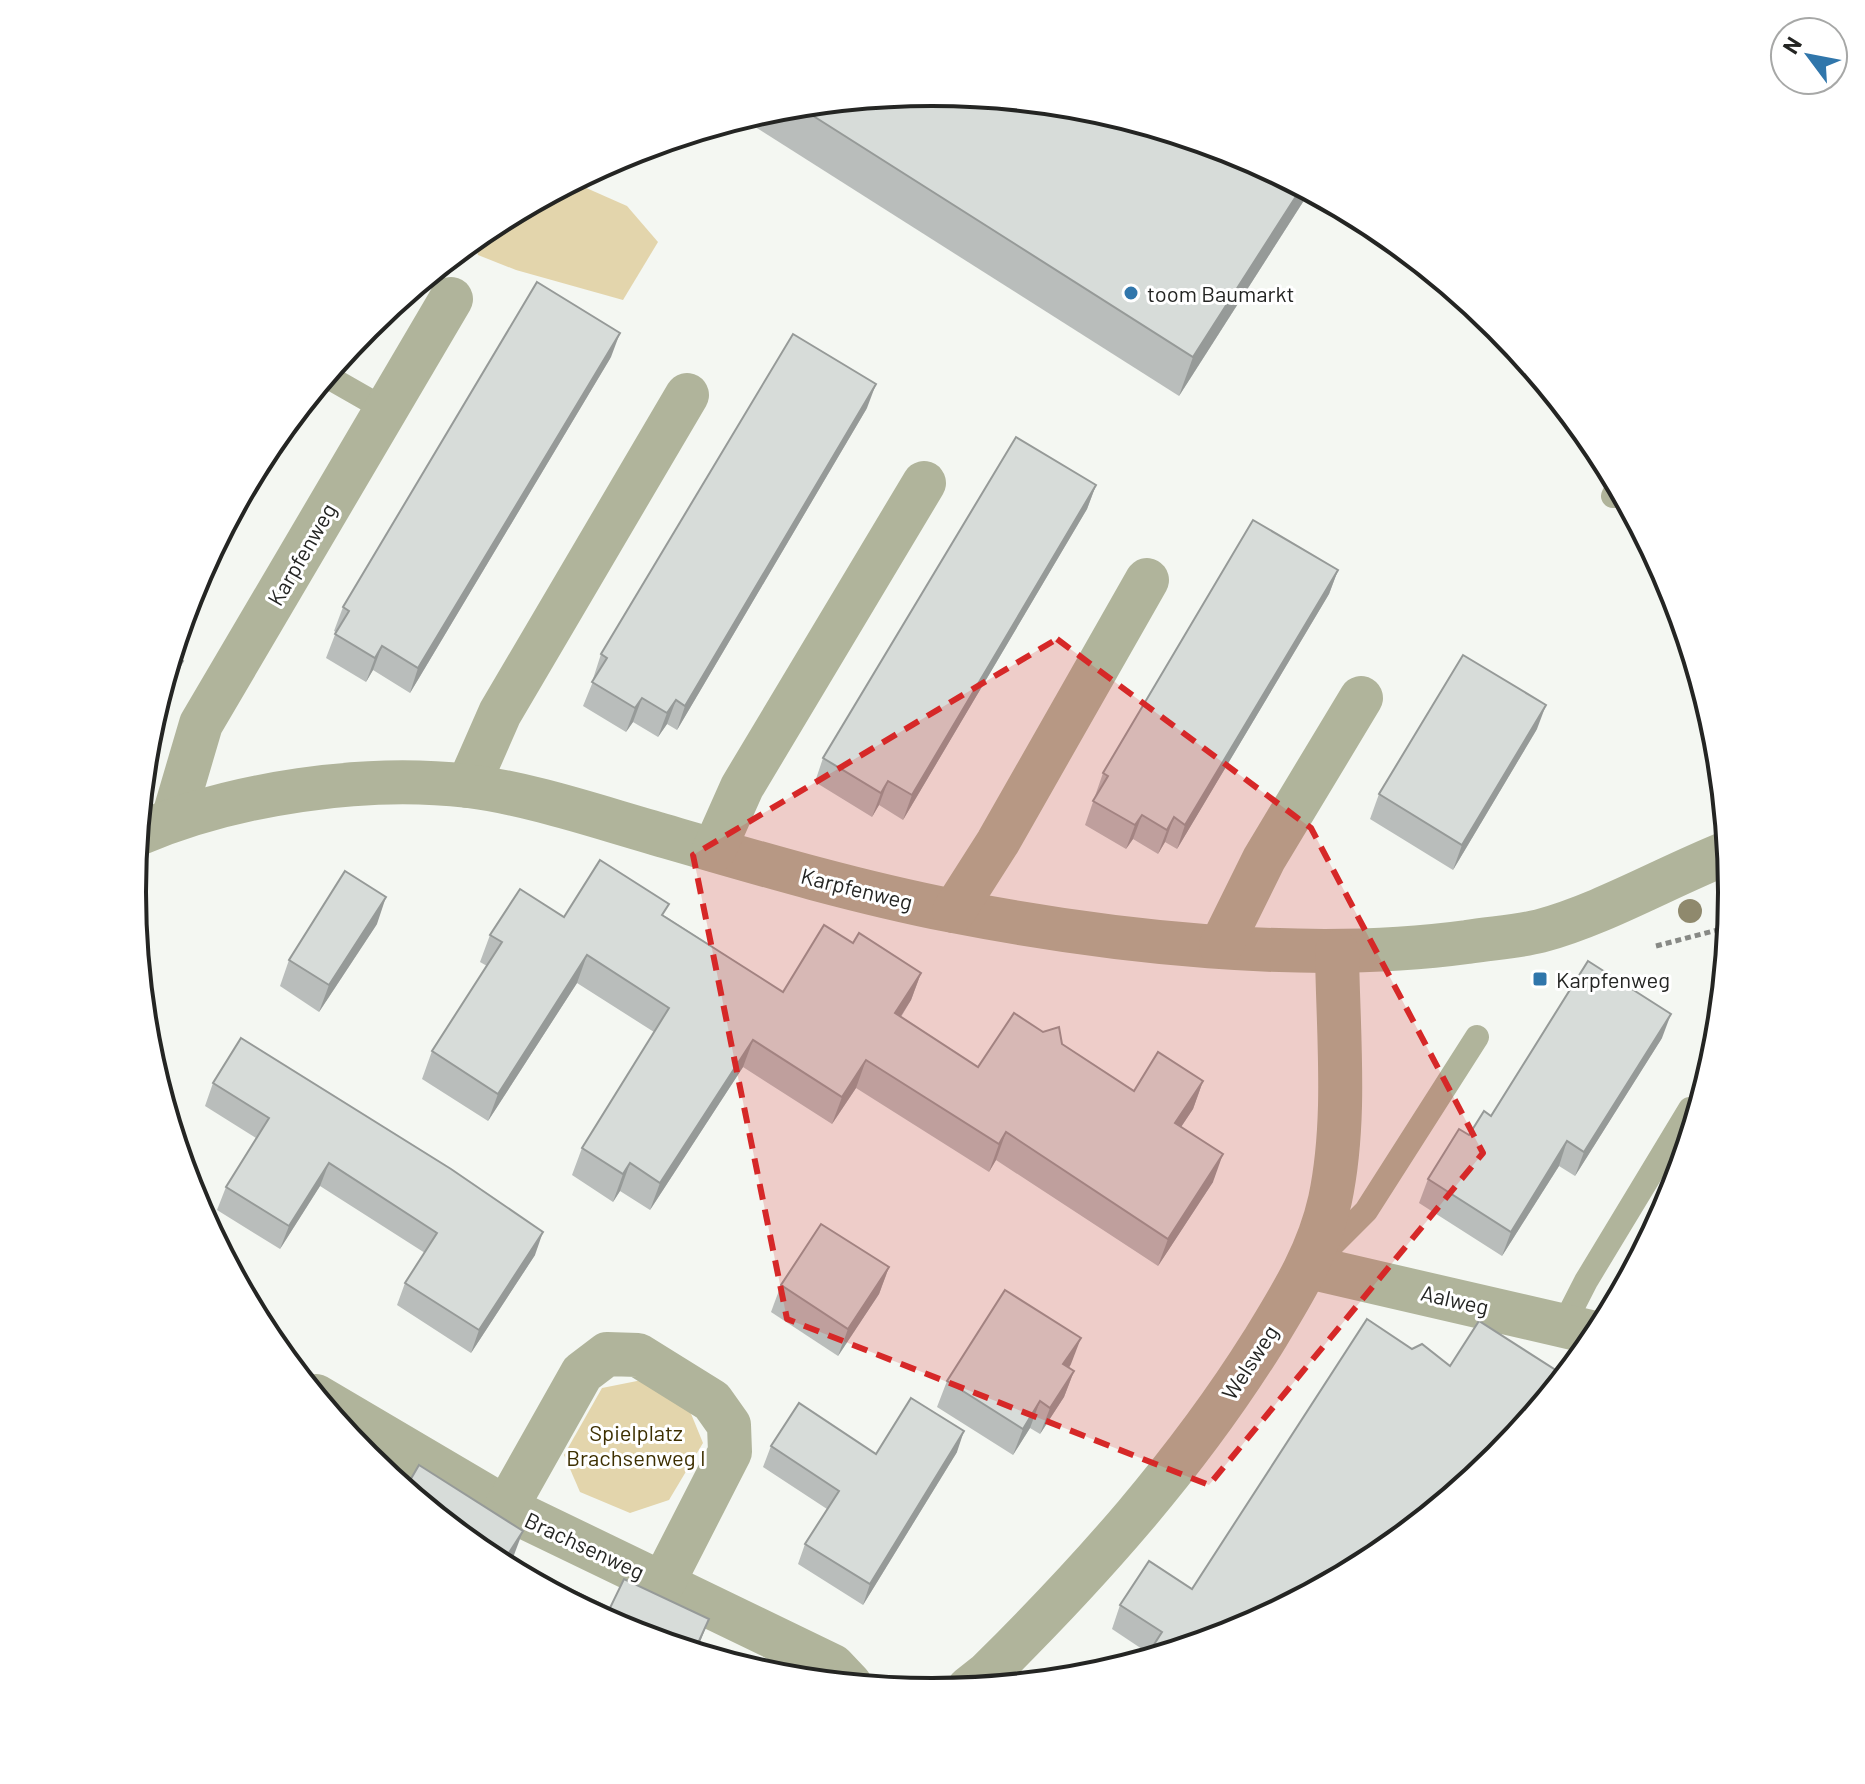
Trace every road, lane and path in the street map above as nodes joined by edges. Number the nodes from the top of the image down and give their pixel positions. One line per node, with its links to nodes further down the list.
1 (451, 299): 4 (street, Karpfenweg)
2 (336, 381): 4 (lane)
3 (687, 395): 8 (street)
4 (386, 410): 9 (street, Karpfenweg)
5 (924, 483): 10 (street)
6 (1147, 580): 12 (street)
7 (1361, 698): 13 (street)
8 (468, 786): 9 (street, Karpfenweg); 10 (street, Karpfenweg)
9 (156, 826)
10 (714, 850): 12 (street, Karpfenweg)
11 (1717, 857): 14 (street, Karpfenweg)
12 (954, 911): 13 (street, Karpfenweg)
13 (1221, 946): 14 (street, Karpfenweg)
14 (1337, 952): 17 (street, Welsweg)
15 (1477, 1037): 17 (lane)
16 (1686, 1116): 18 (lane)
17 (1309, 1267): 18 (street, Aalweg); 23 (street, Welsweg)
18 (1581, 1330)
19 (345, 1413): 20 (street, Brachsenweg)
20 (506, 1508): 21 (street, Brachsenweg); 21 (street, Brachsenweg)
21 (663, 1583): 22 (street, Brachsenweg)
22 (839, 1672)
23 (991, 1675)

